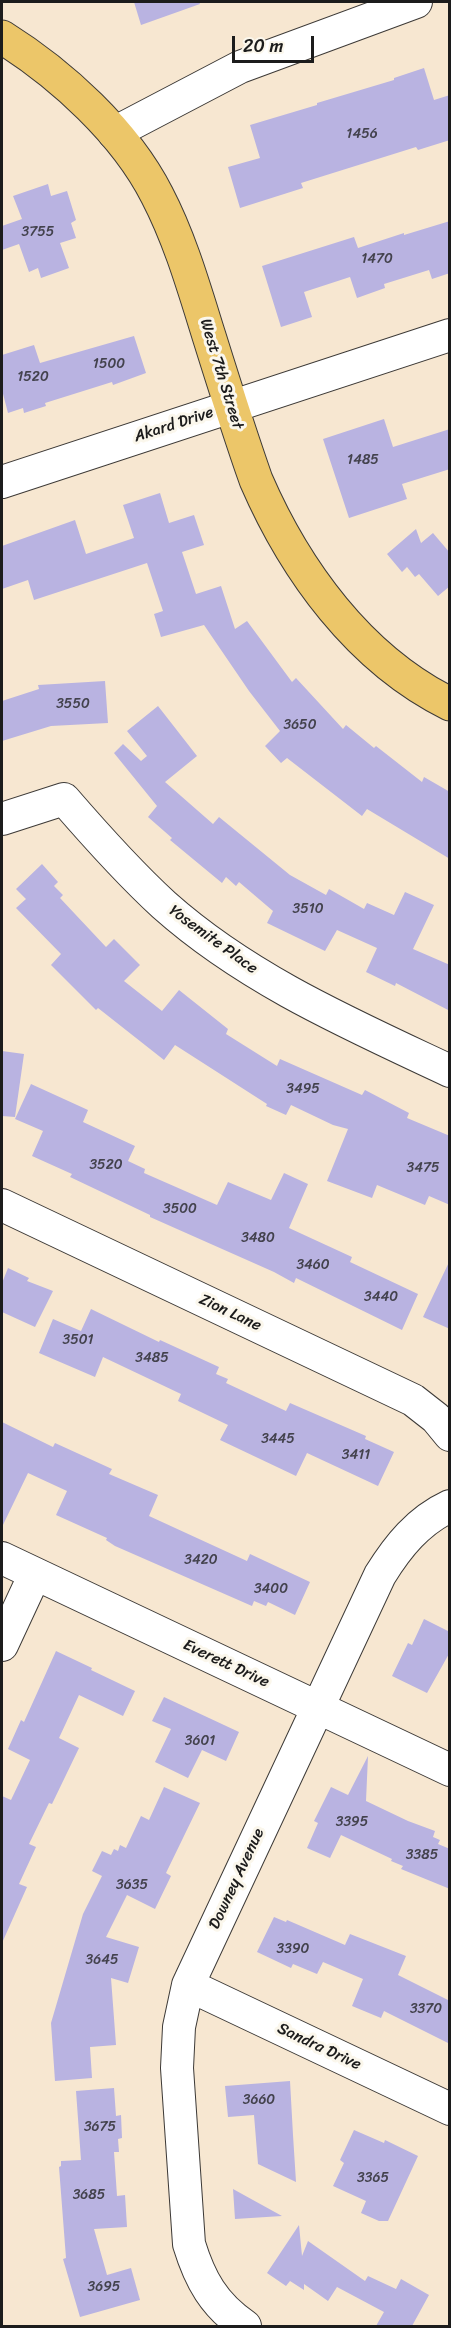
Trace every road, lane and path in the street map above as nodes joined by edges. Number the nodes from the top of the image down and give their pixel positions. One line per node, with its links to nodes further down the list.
1 (416, 2): 3 (street)
2 (2, 37): 3 (main road, West 7th Street)
3 (114, 133): 5 (main road, West 7th Street)
4 (450, 335): 5 (street, Akard Drive)
5 (231, 407): 6 (street, Akard Drive); 7 (main road, West 7th Street)
6 (2, 482)
7 (450, 704)
8 (2, 819): 9 (street, Yosemite Place)
9 (450, 1071)
10 (2, 1205): 11 (street, Zion Lane)
11 (450, 1435)
12 (450, 1506): 16 (street, Downey Avenue)
13 (2, 1558): 14 (street, Everett Drive)
14 (35, 1574): 15 (street); 16 (street, Everett Drive)
15 (2, 1645)
16 (318, 1707): 17 (street, Everett Drive); 18 (street, Downey Avenue)
17 (450, 1770)
18 (188, 1985): 19 (street, Sandra Drive); 20 (street, Downey Avenue)
19 (450, 2109)
20 (245, 2326)

